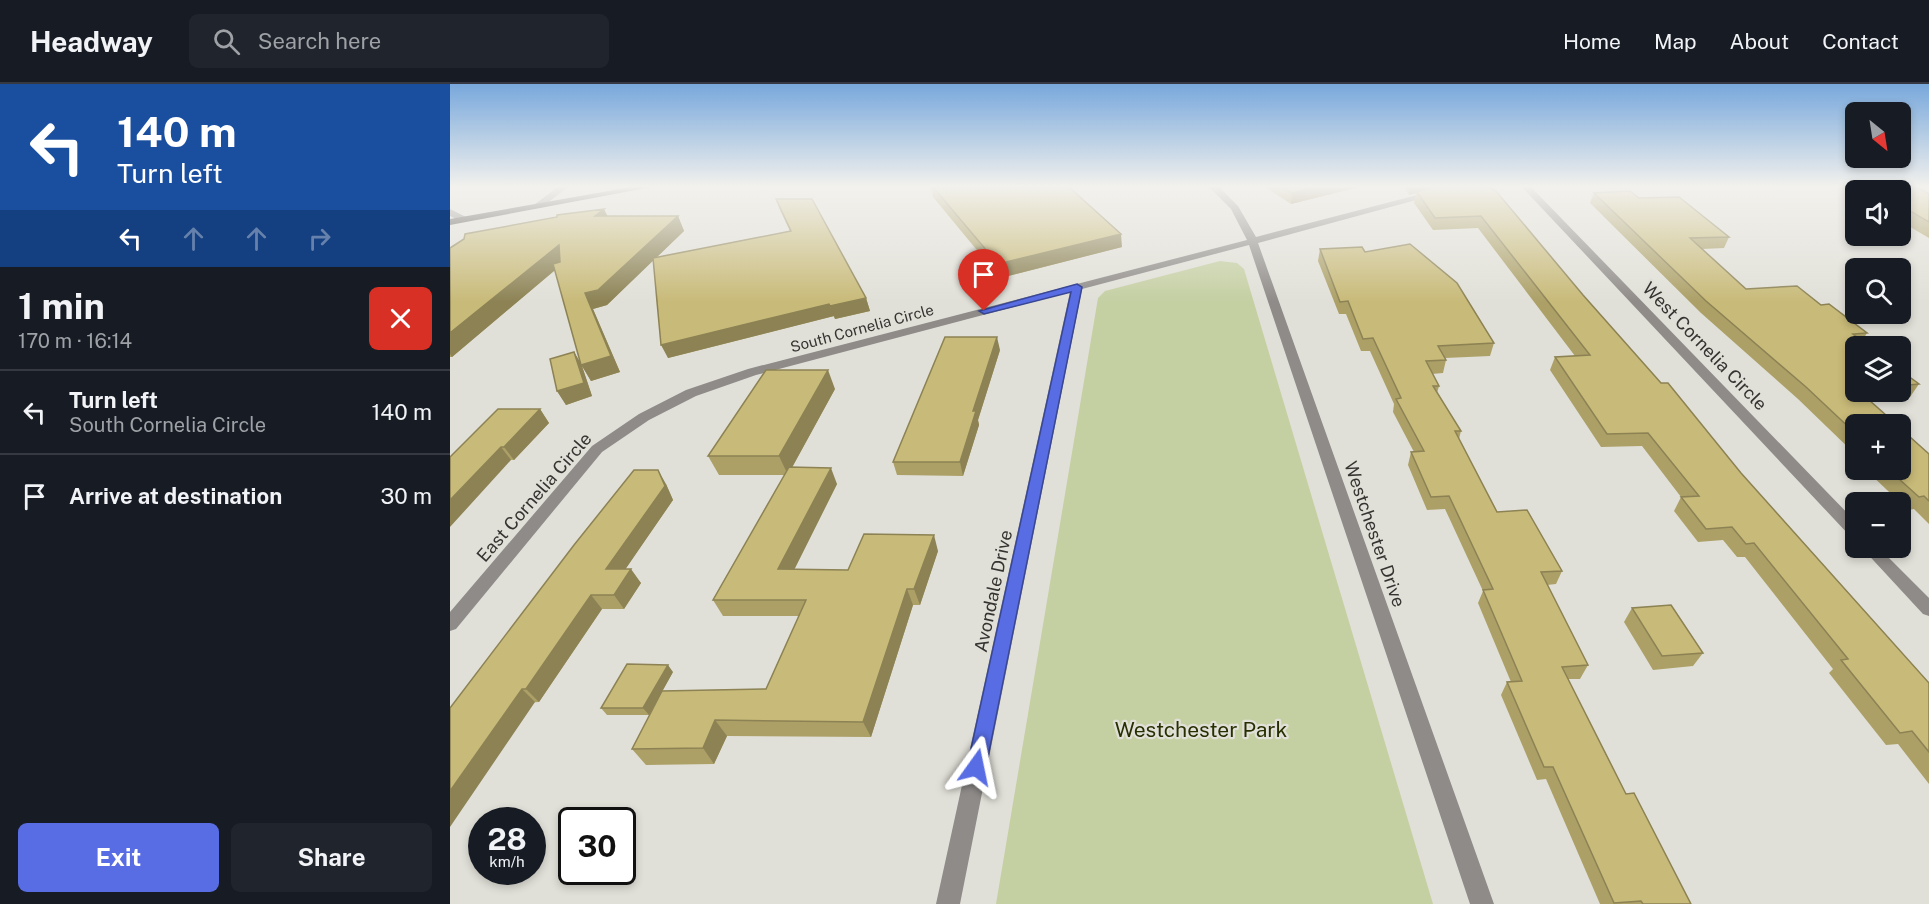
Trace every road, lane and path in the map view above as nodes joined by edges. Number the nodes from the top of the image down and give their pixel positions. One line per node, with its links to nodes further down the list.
1 (1244, 225): 4 (street, Westchester Drive)
2 (1316, 225): 4 (street, South Cornelia Circle)
3 (1563, 225): 7 (street, West Cornelia Circle)
4 (1253, 242): 5 (street, South Cornelia Circle); 12 (street, Westchester Drive)
5 (1077, 287): 6 (street, South Cornelia Circle); 11 (street, Avondale Drive)
6 (691, 393): 10 (street, East Cornelia Circle)
7 (1845, 520)
8 (1880, 558): 9 (street)
9 (1929, 609)
10 (450, 624)
11 (948, 904)
12 (1482, 904)

